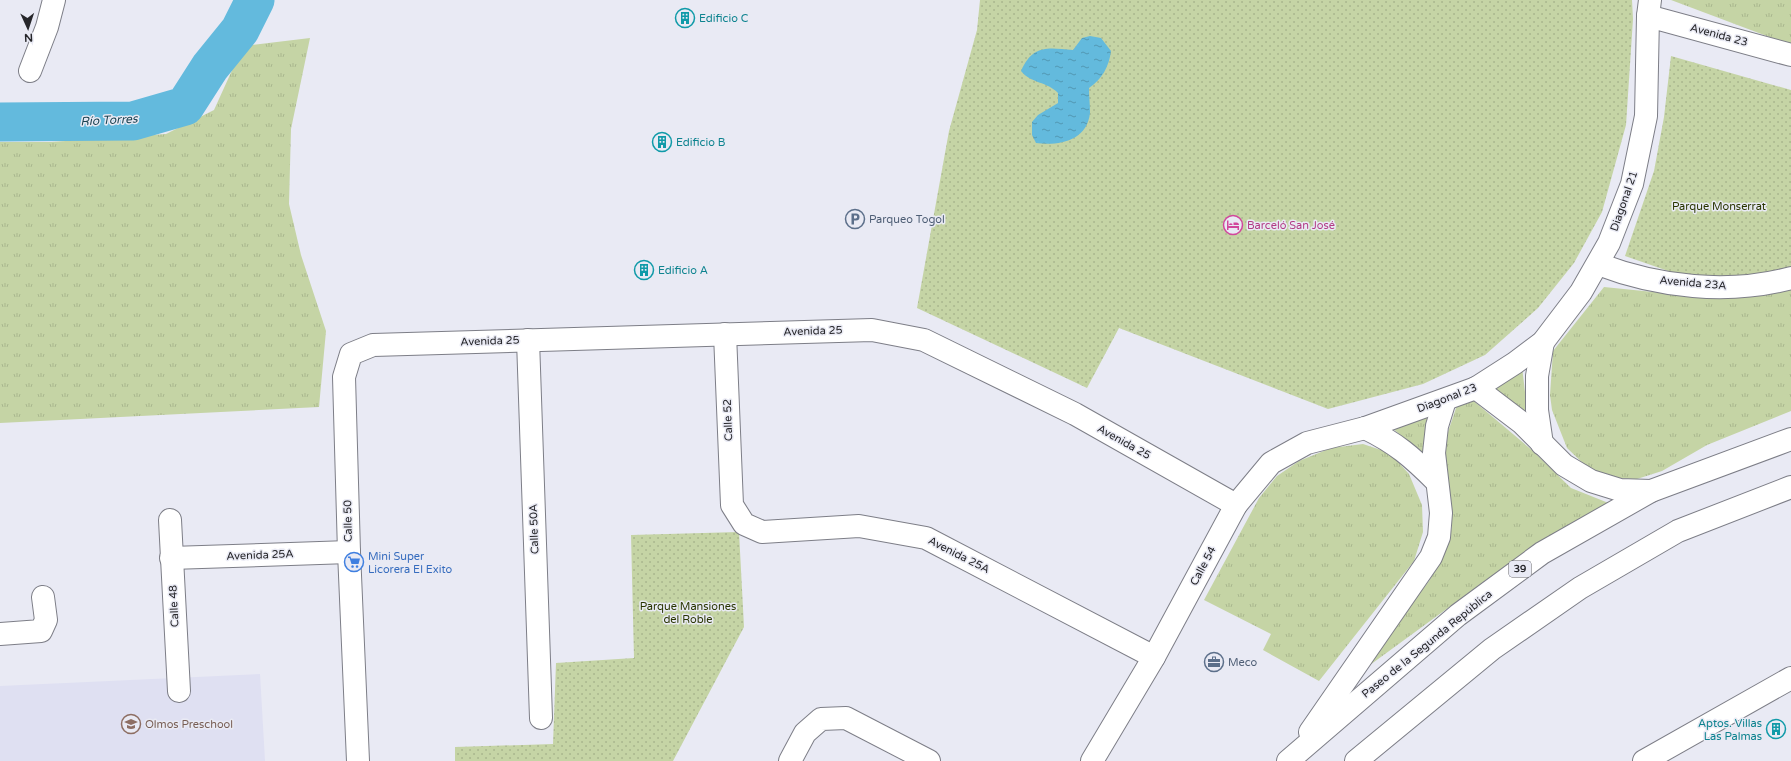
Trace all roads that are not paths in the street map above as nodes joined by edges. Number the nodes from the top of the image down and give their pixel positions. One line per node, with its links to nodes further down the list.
1 (54, 0): 4 (main road)
2 (1648, 5): 3 (main road, Avenida 23); 5 (main road, Diagonal 21)
3 (1791, 54)
4 (30, 71)
5 (1598, 264): 6 (main road, Avenida 23A); 9 (main road, Diagonal 21)
6 (1791, 278)
7 (725, 334): 8 (main road, Avenida 25); 19 (main road, Calle 52); 20 (main road, Avenida 25)
8 (528, 340): 10 (main road, Avenida 25); 29 (main road, Calle 50A)
9 (1543, 342): 11 (main road, Diagonal 23); 15 (main road)
10 (351, 354): 22 (main road, Calle 50)
11 (1476, 388): 12 (main road, Diagonal 23); 15 (main road)
12 (1445, 400): 13 (main road, Diagonal 23); 16 (main road)
13 (1364, 428): 16 (main road); 20 (main road, Calle 54)
14 (1791, 439): 18 (main road, Paseo de la Segunda República / 39)
15 (1542, 444): 18 (main road)
16 (1436, 481): 30 (main road)
17 (1791, 487): 35 (main road)
18 (1651, 491): 30 (main road, Paseo de la Segunda República / 39)
19 (732, 505): 26 (main road, Avenida 25A)
20 (1236, 505): 26 (main road, Calle 54)
21 (170, 520): 23 (main road, Calle 48)
22 (349, 552): 23 (main road, Avenida 25A); 31 (main road, Calle 50)
23 (171, 558): 28 (main road, Calle 48)
24 (43, 597): 25 (main road)
25 (0, 634)
26 (1154, 657): 34 (main road, Calle 54)
27 (1791, 678): 36 (main road)
28 (179, 691)
29 (541, 718)
30 (1290, 759)
31 (358, 761)
32 (790, 761): 33 (main road)
33 (929, 761)
34 (1092, 761)
35 (1356, 761)
36 (1644, 761)

